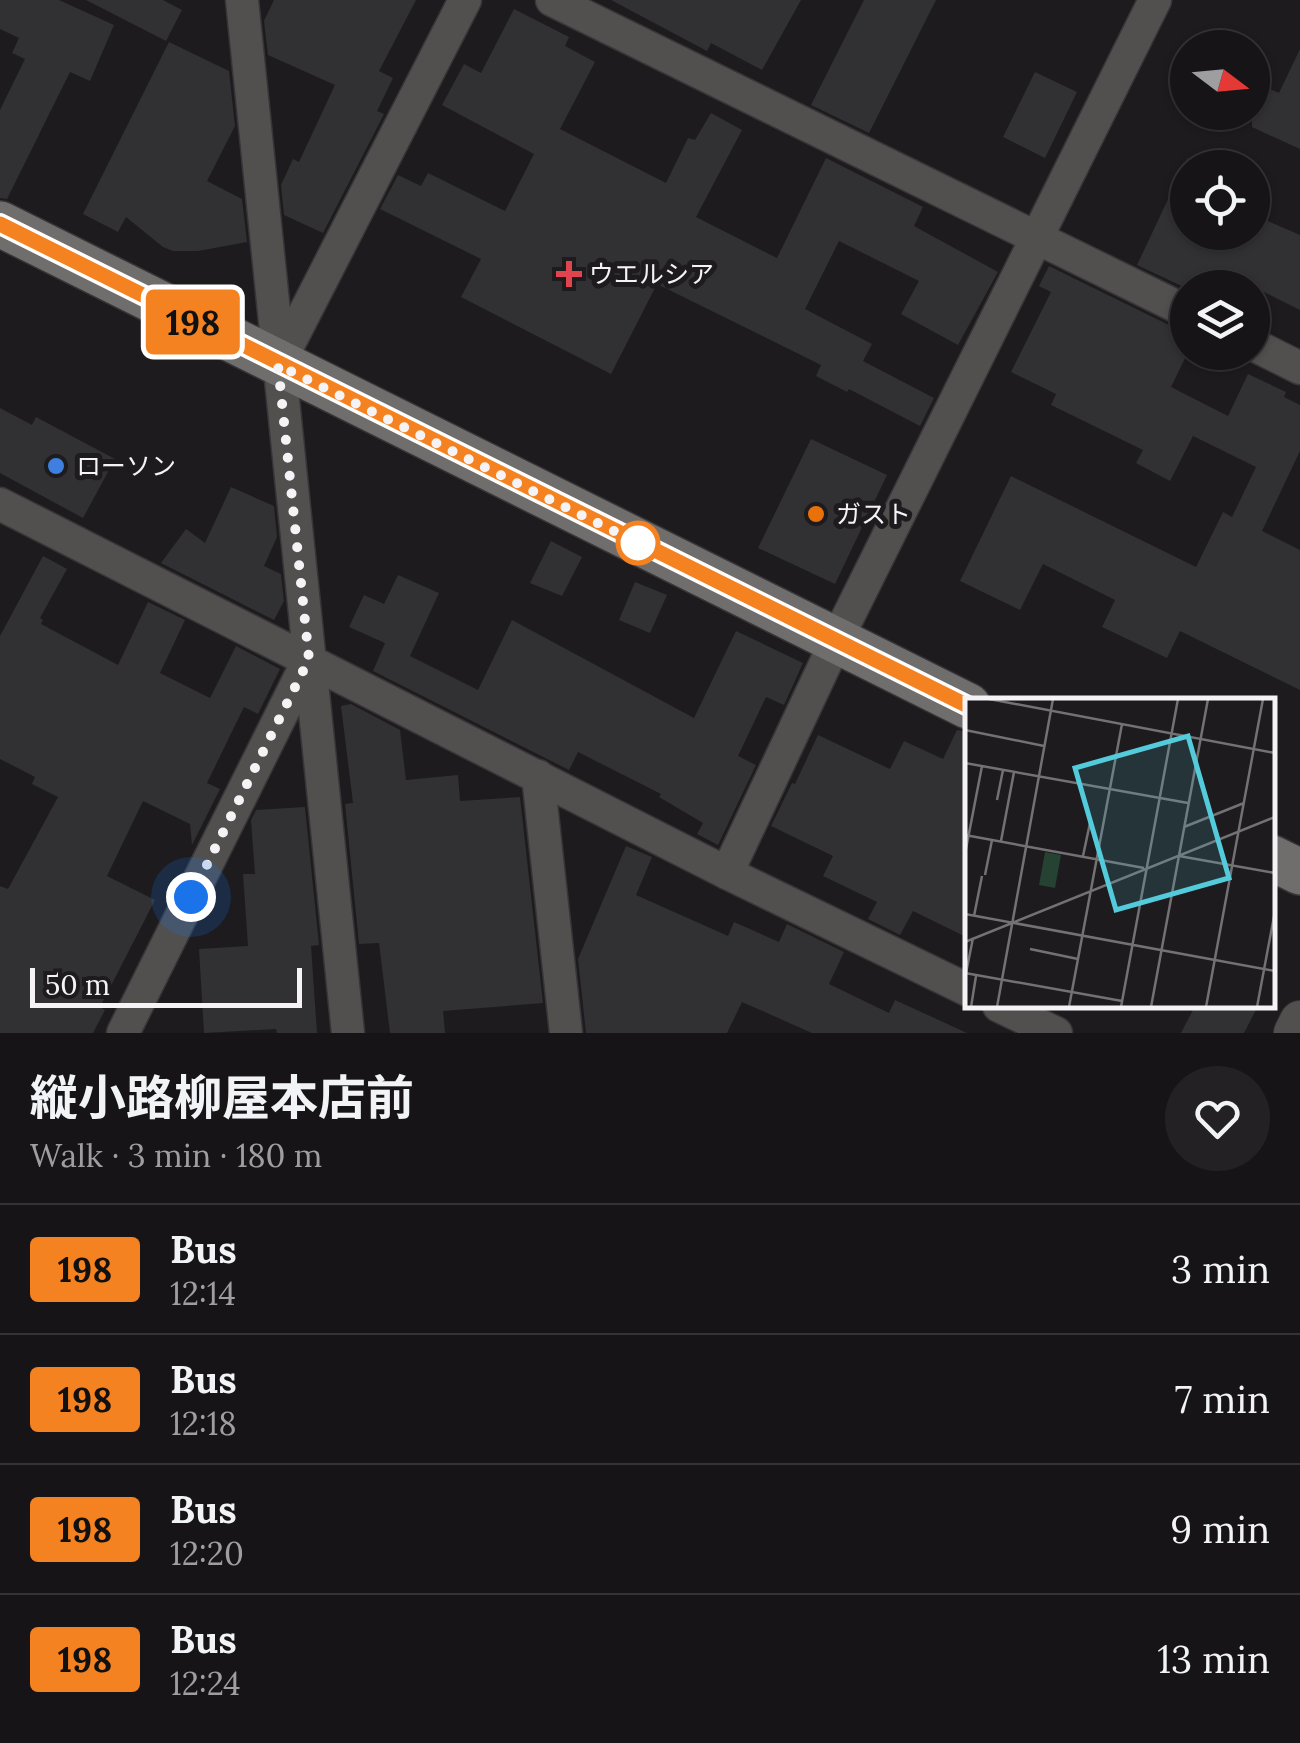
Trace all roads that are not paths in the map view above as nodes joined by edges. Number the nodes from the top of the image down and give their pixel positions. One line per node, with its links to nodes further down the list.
1 (242, 0): 9 (street)
2 (464, 0): 9 (street)
3 (552, 0): 6 (street)
4 (1155, 0): 6 (street)
5 (0, 224): 9 (main road)
6 (1037, 237): 7 (street); 12 (street)
7 (1170, 303)
8 (1270, 353): 10 (street)
9 (278, 365): 12 (main road); 13 (street)
10 (1300, 368)
11 (0, 504): 13 (street)
12 (836, 641): 14 (main road); 18 (street)
13 (309, 659): 15 (street); 21 (street); 22 (street)
14 (965, 705)
15 (538, 776): 18 (street); 23 (street)
16 (1275, 860): 17 (main road)
17 (1300, 872)
18 (727, 873): 19 (street)
19 (965, 989)
20 (1300, 1021): 24 (street)
21 (123, 1033)
22 (348, 1033)
23 (566, 1033)
24 (1294, 1033)

